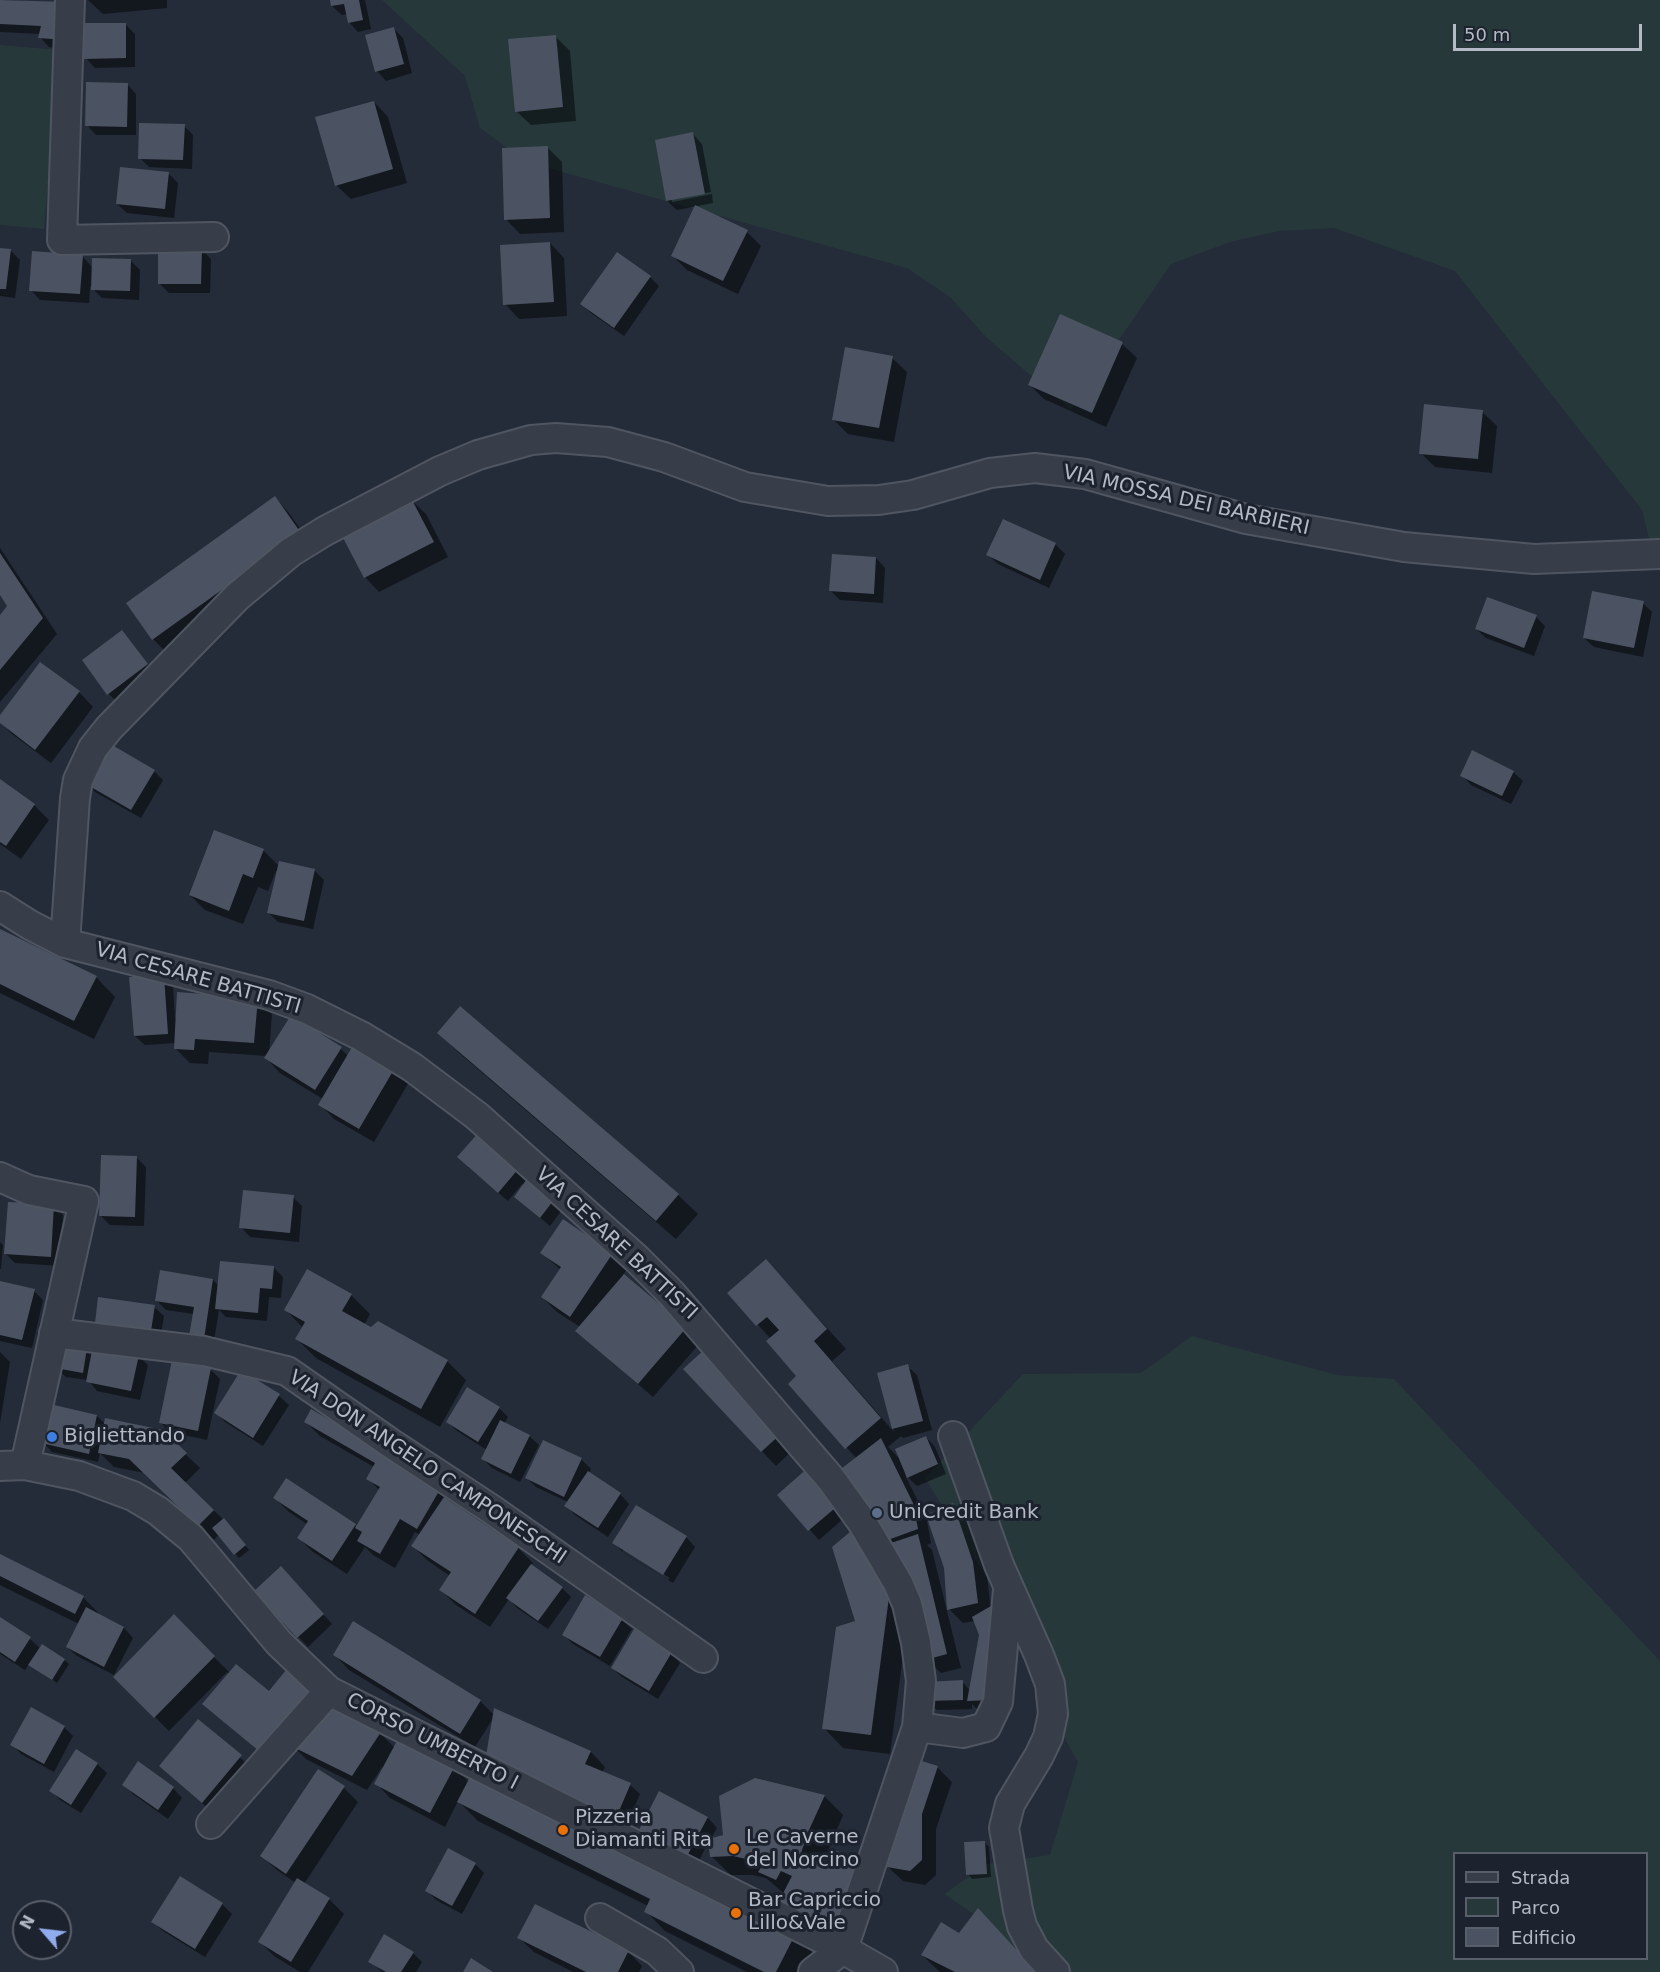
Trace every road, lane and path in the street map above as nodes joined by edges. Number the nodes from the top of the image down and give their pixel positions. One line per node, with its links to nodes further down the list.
1 (70, 0): 2 (street)
2 (214, 237)
3 (1660, 554): 5 (street, VIA MOSSA DEI BARBIERI)
4 (0, 906): 5 (street, VIA CESARE BATTISTI)
5 (65, 943): 13 (street, VIA CESARE BATTISTI)
6 (0, 1177): 7 (street)
7 (54, 1333): 9 (street); 11 (street, VIA DON ANGELO CAMPONESCHI)
8 (953, 1436): 10 (street)
9 (13, 1466): 12 (street, CORSO UMBERTO I)
10 (1009, 1588): 13 (street); 20 (street)
11 (703, 1658)
12 (329, 1691): 14 (street); 16 (street, CORSO UMBERTO I)
13 (916, 1727): 16 (street, VIA CESARE BATTISTI)
14 (211, 1824)
15 (600, 1918): 17 (street)
16 (843, 1949): 18 (street); 19 (street, CORSO UMBERTO I)
17 (678, 1972)
18 (813, 1972)
19 (883, 1972)
20 (1054, 1972)

